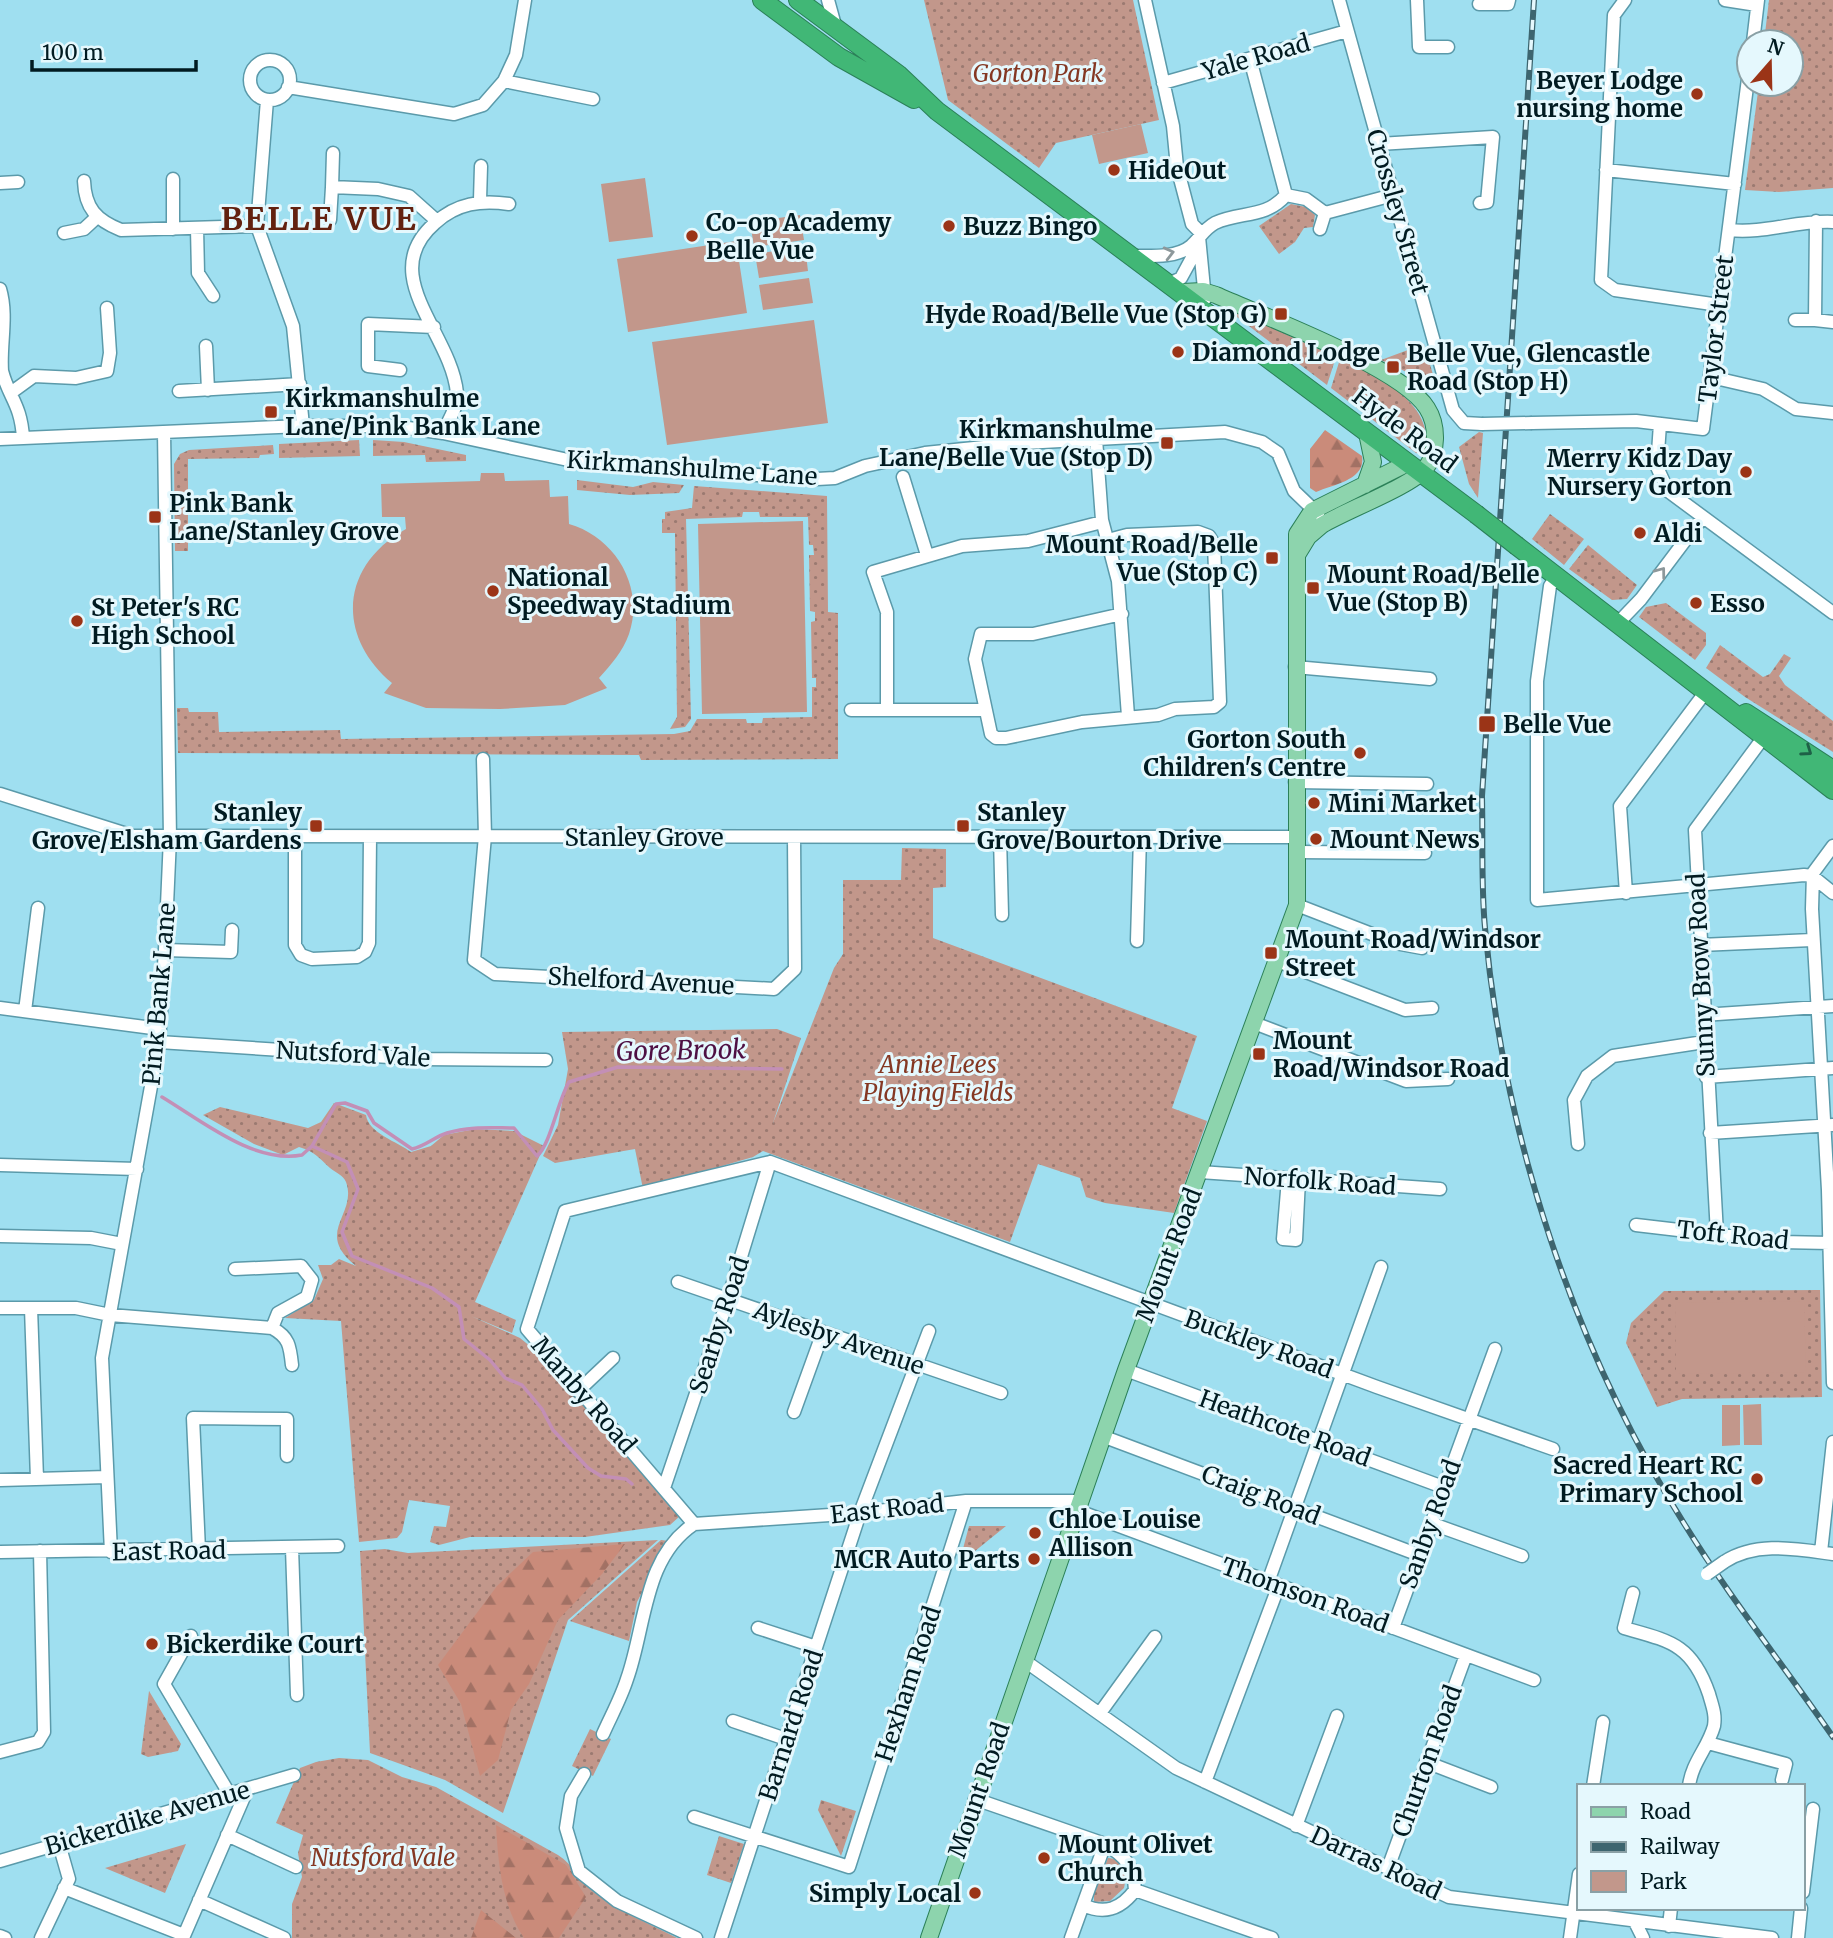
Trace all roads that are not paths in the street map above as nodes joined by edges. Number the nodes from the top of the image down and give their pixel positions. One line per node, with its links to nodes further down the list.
1 (524, 0): 19 (street)
2 (762, 0): 13 (highway, Hyde Road)
3 (780, 0): 13 (highway, Hyde Road)
4 (828, 0): 15 (street)
5 (1145, 0): 20 (street)
6 (1339, 0): 16 (street, Crossley Street)
7 (1417, 0): 17 (street)
8 (1509, 0): 12 (street)
9 (1625, 0): 29 (street)
10 (1725, 0): 11 (street)
11 (1758, 2): 14 (street)
12 (1479, 4)
13 (797, 7): 15 (highway, Hyde Road); 25 (highway, Hyde Road)
14 (1755, 28)
15 (836, 29): 25 (highway, Hyde Road)
16 (1348, 31): 18 (street, Yale Road); 26 (street, Crossley Street)
17 (1448, 47)
18 (1250, 59): 20 (street, Yale Road); 36 (street)
19 (504, 81): 21 (street); 23 (street)
20 (1164, 83): 53 (street)
21 (288, 87): 24 (street); 24 (street)
22 (1746, 98): 34 (street, Taylor Street)
23 (593, 99)
24 (267, 100): 47 (street)
25 (937, 111): 54 (highway, Hyde Road)
26 (1379, 144): 37 (street, Crossley Street); 39 (street)
27 (333, 153): 35 (street)
28 (481, 166): 38 (street)
29 (1606, 170): 34 (street); 59 (street)
30 (173, 179): 49 (street)
31 (18, 181): 33 (street)
32 (84, 181): 42 (street)
33 (0, 183)
34 (1735, 184): 51 (street, Taylor Street)
35 (331, 187): 43 (street); 44 (street)
36 (1286, 195): 41 (street); 53 (street)
37 (1393, 195): 41 (street); 75 (street, Crossley Street)
38 (480, 200): 40 (street); 44 (street)
39 (1480, 203)
40 (509, 204)
41 (1325, 213): 50 (street)
42 (97, 217): 49 (street); 52 (street)
43 (330, 220)
44 (437, 220): 65 (street)
45 (1816, 221): 46 (street); 51 (street); 63 (street)
46 (1833, 222)
47 (257, 226): 48 (street); 70 (street)
48 (197, 228): 49 (street); 58 (street)
49 (173, 229)
50 (1320, 229)
51 (1729, 230): 59 (street, Taylor Street)
52 (64, 233)
53 (1200, 238): 54 (street, one-way to 53); 55 (street); 57 (street)
54 (1132, 256): 55 (highway, Hyde Road)
55 (1176, 287): 57 (main road); 61 (highway, Hyde Road)
56 (0, 289): 67 (street)
57 (1203, 292): 61 (street); 84 (main road)
58 (213, 296)
59 (1720, 304): 69 (street, Taylor Street)
60 (107, 308): 73 (street)
61 (1207, 311): 80 (highway, Hyde Road)
62 (1795, 320): 63 (street)
63 (1815, 320): 64 (street)
64 (1833, 321)
65 (434, 327): 68 (street); 79 (street)
66 (206, 346): 71 (street)
67 (0, 357): 73 (street)
68 (400, 370)
69 (1710, 377): 74 (street); 76 (street, Taylor Street)
70 (300, 384): 71 (street); 77 (street)
71 (208, 390): 72 (street)
72 (179, 391)
73 (12, 392): 81 (street)
74 (1833, 413)
75 (1460, 422): 76 (street, Taylor Street, bridge)
76 (1660, 424): 89 (street)
77 (303, 426): 78 (street, Kirkmanshulme Lane); 79 (street, Kirkmanshulme Lane)
78 (164, 432): 81 (street, Kirkmanshulme Lane); 118 (street, Pink Bank Lane)
79 (443, 433): 83 (street, Kirkmanshulme Lane)
80 (1367, 433): 84 (highway, Hyde Road); 86 (main road)
81 (23, 438): 82 (street, Kirkmanshulme Lane)
82 (0, 439)
83 (1096, 439): 87 (street, Kirkmanshulme Lane); 90 (street)
84 (1415, 468): 86 (main road); 88 (main road); 94 (highway, Hyde Road, bridge)
85 (903, 477): 92 (street)
86 (1365, 485): 87 (main road)
87 (1312, 511): 88 (street); 93 (main road, Mount Road)
88 (1343, 512): 93 (main road)
89 (1702, 518): 95 (street); 97 (street, one-way to 89)
90 (1102, 522): 91 (street); 92 (street)
91 (1108, 540): 96 (street); 104 (street)
92 (927, 555): 102 (street)
93 (1297, 555): 98 (main road, Mount Road)
94 (1557, 576): 97 (highway, Hyde Road); 124 (street)
95 (1833, 613)
96 (1122, 614): 103 (street); 104 (street)
97 (1618, 623): 100 (highway, Hyde Road)
98 (1295, 667): 99 (street); 108 (main road, Mount Road)
99 (1430, 679)
100 (1707, 690): 105 (highway, Hyde Road); 107 (highway, Hyde Road, one-way to 107); 124 (street)
101 (851, 710): 102 (street)
102 (887, 710): 103 (street)
103 (984, 710): 104 (street)
104 (1128, 716)
105 (1763, 738): 110 (highway, Hyde Road); 123 (street, Sunny Brow Road)
106 (483, 759): 112 (street)
107 (1833, 769)
108 (1295, 782): 109 (street); 119 (main road, Mount Road)
109 (1427, 785)
110 (1833, 790)
111 (0, 794): 118 (street, Stanley Grove)
112 (485, 836): 114 (street, Stanley Grove); 115 (street, Stanley Grove); 115 (street, Shelford Avenue)
113 (295, 837): 114 (street, Stanley Grove); 114 (street); 118 (street, Stanley Grove)
114 (370, 837)
115 (794, 837): 116 (street, Stanley Grove)
116 (1000, 837): 117 (street, Stanley Grove); 128 (street)
117 (1140, 837): 119 (street, Stanley Grove); 130 (street)
118 (170, 838): 134 (street, Pink Bank Lane)
119 (1296, 844): 121 (street, Stanley Grove); 126 (main road, Mount Road)
120 (1833, 846): 122 (street)
121 (1425, 853)
122 (1812, 876): 123 (street); 125 (street); 131 (street)
123 (1697, 884): 124 (street); 132 (street, Sunny Brow Road)
124 (1626, 892)
125 (1833, 893)
126 (1297, 905): 133 (street); 135 (main road, Mount Road)
127 (38, 908): 140 (street)
128 (1002, 915)
129 (232, 930): 134 (street)
130 (1138, 940)
131 (1812, 940): 132 (street); 137 (street)
132 (1700, 945): 141 (street, Sunny Brow Road)
133 (1422, 948)
134 (165, 950): 143 (street, Pink Bank Lane)
135 (1277, 961): 139 (street); 142 (main road, Mount Road)
136 (1833, 1006): 137 (street)
137 (1816, 1007): 141 (street); 146 (street)
138 (0, 1008): 140 (street, Nutsford Vale)
139 (1432, 1008)
140 (24, 1011): 143 (street, Nutsford Vale)
141 (1703, 1015): 144 (street, Sunny Brow Road)
142 (1254, 1023): 148 (street); 155 (main road, Mount Road)
143 (160, 1035): 145 (street, Nutsford Vale); 154 (street, Pink Bank Lane)
144 (1704, 1042): 147 (street, Sunny Brow Road); 151 (street)
145 (546, 1060)
146 (1827, 1069): 147 (street); 149 (street)
147 (1706, 1077): 150 (street, Sunny Brow Road)
148 (1448, 1079)
149 (1829, 1125): 150 (street); 157 (street)
150 (1710, 1133): 159 (street, Sunny Brow Road)
151 (1578, 1144)
152 (770, 1162): 166 (street, Searby Road); 167 (street, Buckley Road); 181 (street, Manby Road)
153 (0, 1165): 154 (street)
154 (137, 1169): 162 (street, Pink Bank Lane)
155 (1200, 1172): 156 (street, Norfolk Road); 167 (main road, Mount Road)
156 (1440, 1189)
157 (1830, 1190): 161 (street)
158 (1636, 1225): 159 (street, Toft Road)
159 (1717, 1234): 161 (street, Toft Road)
160 (0, 1236): 162 (street)
161 (1830, 1243): 180 (street)
162 (122, 1244): 170 (street, Pink Bank Lane)
163 (1381, 1267): 179 (street)
164 (235, 1269): 171 (street)
165 (678, 1282): 166 (street, Aylesby Avenue)
166 (728, 1300): 173 (street, Aylesby Avenue); 194 (street, Searby Road)
167 (1150, 1304): 178 (main road, Mount Road); 179 (street, Buckley Road)
168 (0, 1308): 169 (street)
169 (32, 1308): 170 (street); 191 (street)
170 (110, 1315): 171 (street); 190 (street, Pink Bank Lane)
171 (272, 1328): 176 (street)
172 (929, 1331): 177 (street, Barnard Road)
173 (823, 1332): 177 (street, Aylesby Avenue); 183 (street)
174 (1495, 1349): 184 (street, Sanby Road)
175 (613, 1358): 181 (street)
176 (292, 1365)
177 (917, 1365): 182 (street, Aylesby Avenue); 198 (street, Barnard Road)
178 (1126, 1370): 185 (main road, Mount Road); 186 (street, Heathcote Road)
179 (1342, 1374): 184 (street, Buckley Road); 186 (street)
180 (1833, 1383)
181 (578, 1391): 194 (street, Manby Road)
182 (1001, 1393)
183 (794, 1412)
184 (1467, 1420): 188 (street, Buckley Road); 193 (street, Sanby Road)
185 (1102, 1436): 196 (main road, Mount Road); 197 (street, Craig Road)
186 (1318, 1440): 193 (street, Heathcote Road); 197 (street)
187 (1833, 1442): 207 (street)
188 (1553, 1449)
189 (287, 1456): 203 (street)
190 (107, 1478): 191 (street); 206 (street, Pink Bank Lane)
191 (37, 1479): 192 (street)
192 (0, 1480)
193 (1443, 1487): 199 (street, Sanby Road)
194 (664, 1488): 200 (street, Manby Road)
195 (966, 1501): 196 (street, East Road); 198 (street, East Road); 245 (street, Hexham Road)
196 (1078, 1506): 211 (street, Thomson Road); 219 (main road, Mount Road)
197 (1294, 1508): 208 (street, Craig Road); 211 (street)
198 (860, 1513): 200 (street, East Road); 217 (street, Barnard Road)
199 (1430, 1523): 208 (street, Sanby Road); 209 (street)
200 (694, 1524): 226 (street)
201 (338, 1546): 202 (street, East Road)
202 (292, 1548): 203 (street, East Road); 221 (street)
203 (199, 1550): 206 (street, East Road)
204 (40, 1551): 205 (street, East Road); 206 (street, East Road); 229 (street)
205 (0, 1552)
206 (111, 1552)
207 (1827, 1553): 210 (street, bridge)
208 (1419, 1555): 213 (street, Sanby Road)
209 (1522, 1556)
210 (1703, 1576)
211 (1274, 1584): 213 (street, Thomson Road); 234 (street)
212 (1633, 1593): 228 (street)
213 (1392, 1628): 218 (street, Thomson Road)
214 (758, 1629): 217 (street)
215 (191, 1636): 239 (street)
216 (1155, 1637): 222 (street)
217 (816, 1647): 227 (street, Barnard Road)
218 (1466, 1655): 220 (street, Thomson Road); 230 (street, Churton Road)
219 (1025, 1661): 222 (street, Darras Road); 240 (main road, Mount Road)
220 (1534, 1680)
221 (297, 1695)
222 (1100, 1713): 234 (street, Darras Road)
223 (1337, 1716): 243 (street)
224 (733, 1721): 227 (street)
225 (1603, 1722): 235 (street)
226 (603, 1734)
227 (786, 1739): 245 (street, Barnard Road)
228 (1708, 1743): 233 (street); 236 (street)
229 (0, 1752)
230 (1426, 1762): 237 (street); 250 (street, Churton Road)
231 (584, 1774): 265 (street)
232 (294, 1775): 238 (street, Bickerdike Avenue)
233 (1782, 1780)
234 (1205, 1782): 243 (street, Darras Road)
235 (1593, 1784)
236 (1689, 1784)
237 (1490, 1787)
238 (247, 1790): 239 (street, Bickerdike Avenue); 244 (street)
239 (230, 1795): 246 (street, Bickerdike Avenue)
240 (975, 1799): 247 (street); 267 (main road, Mount Road)
241 (1813, 1809): 251 (street)
242 (694, 1817): 245 (street)
243 (1296, 1826): 250 (street, Darras Road)
244 (227, 1835): 249 (street); 255 (street)
245 (755, 1835): 266 (street, Barnard Road)
246 (59, 1844): 248 (street, Bickerdike Avenue); 253 (street)
247 (1105, 1844): 254 (street); 256 (street)
248 (0, 1861)
249 (296, 1867)
250 (1388, 1868): 259 (street, Darras Road)
251 (1805, 1875)
252 (1577, 1887): 259 (street)
253 (64, 1888): 262 (street); 263 (street)
254 (1135, 1890): 256 (street); 269 (street)
255 (199, 1900): 262 (street); 264 (street)
256 (1083, 1905): 268 (street)
257 (1671, 1910): 261 (street)
258 (1801, 1910): 273 (street)
259 (1573, 1914): 260 (street, Darras Road); 270 (street)
260 (1635, 1922): 261 (street, Darras Road); 271 (street)
261 (1669, 1926): 272 (street, Darras Road)
262 (183, 1936)
263 (41, 1938)
264 (284, 1938)
265 (696, 1938)
266 (721, 1938)
267 (929, 1938)
268 (1071, 1938)
269 (1272, 1938)
270 (1570, 1938)
271 (1643, 1938)
272 (1772, 1938)
273 (1798, 1938)

